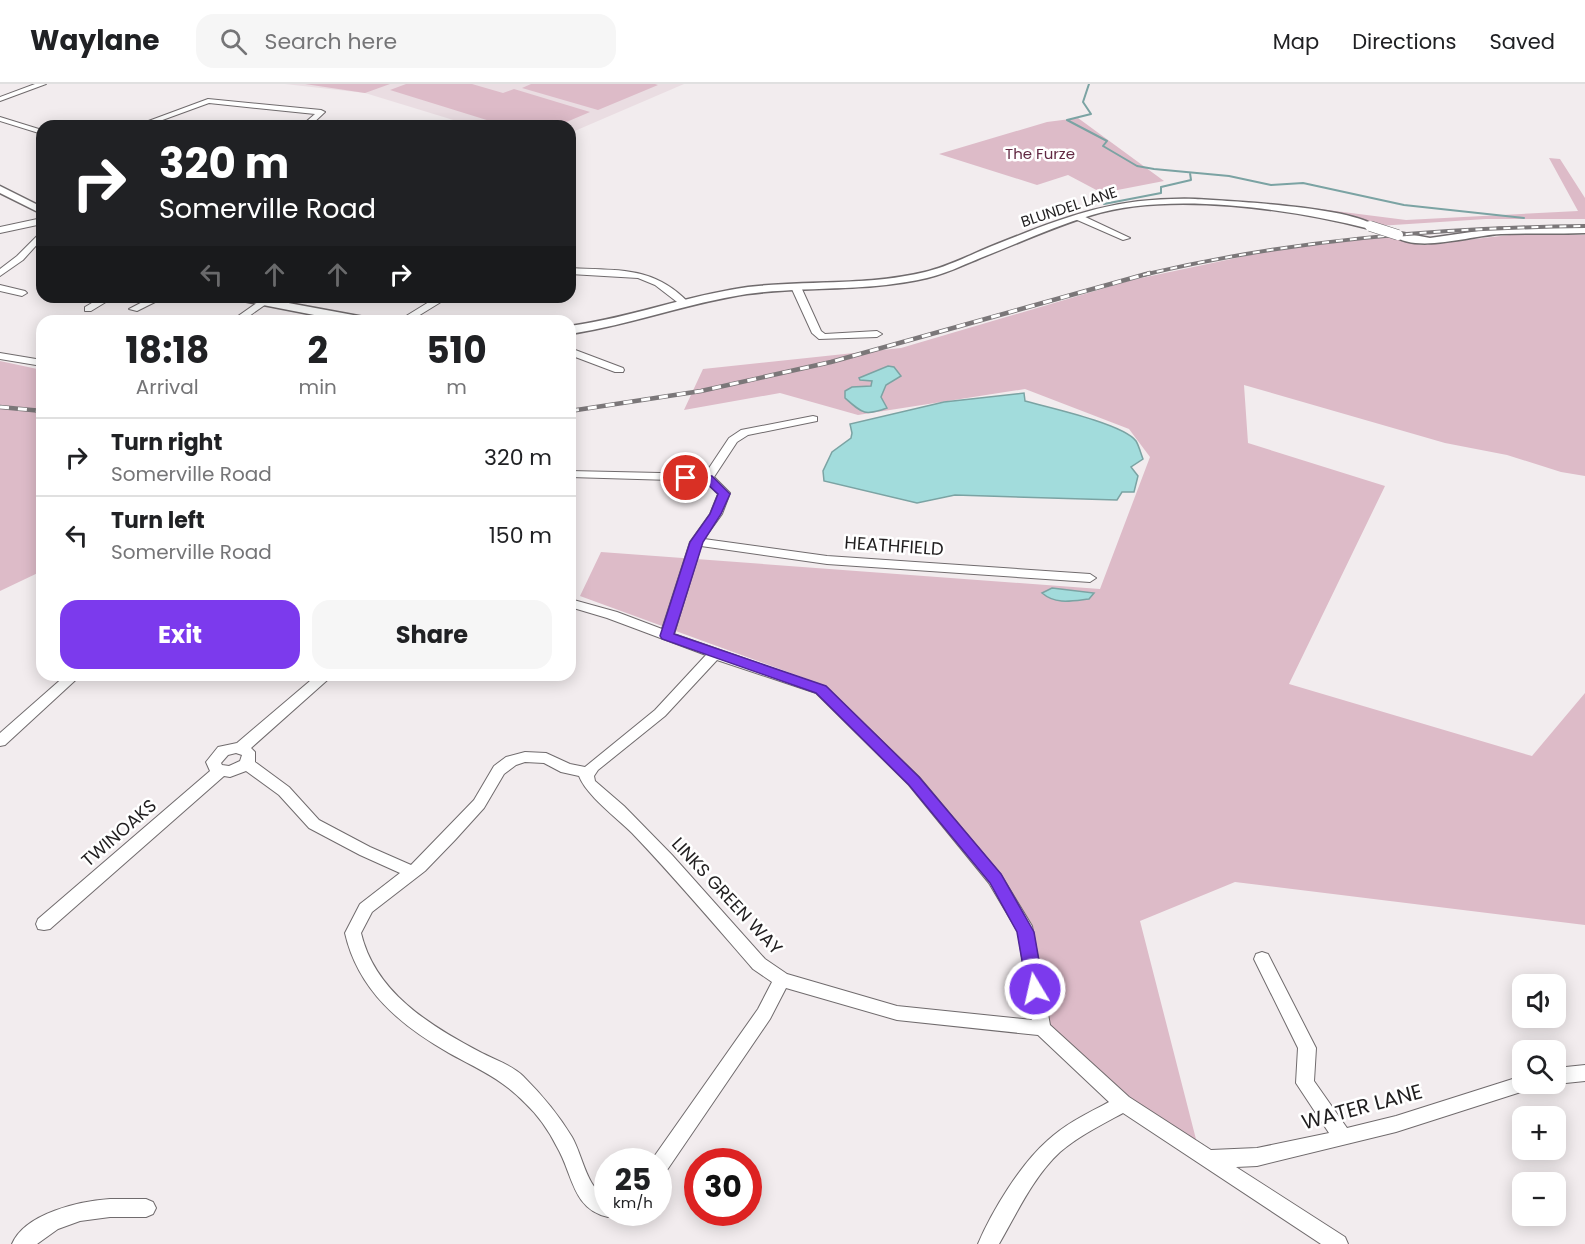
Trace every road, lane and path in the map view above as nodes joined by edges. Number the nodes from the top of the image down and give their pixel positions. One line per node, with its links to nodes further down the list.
1 (42, 84): 2 (street)
2 (0, 99)
3 (0, 119): 6 (street)
4 (161, 120): 5 (street)
5 (312, 120)
6 (36, 130)
7 (0, 189): 8 (street)
8 (36, 209)
9 (1078, 217): 12 (street, BLUNDEL LANE, bridge); 14 (street); 17 (street, BLUNDEL LANE)
10 (36, 222): 11 (street)
11 (0, 230)
12 (1585, 230)
13 (36, 241): 16 (street)
14 (1110, 244)
15 (576, 271): 25 (street)
16 (0, 273)
17 (796, 287): 25 (street, BLUNDEL LANE); 32 (street)
18 (0, 288): 19 (street)
19 (22, 293)
20 (99, 303): 26 (street)
21 (147, 303): 27 (street)
22 (263, 303): 28 (street)
23 (269, 303): 29 (street)
24 (434, 303): 30 (street)
25 (684, 303): 31 (street, BLUNDEL LANE)
26 (88, 309)
27 (134, 309)
28 (245, 315)
29 (332, 315)
30 (413, 315)
31 (576, 329)
32 (877, 334)
33 (576, 353): 36 (street)
34 (0, 356): 35 (street)
35 (36, 362)
36 (619, 370)
37 (813, 419): 39 (street)
38 (576, 474): 39 (street)
39 (708, 478): 40 (street)
40 (696, 542): 41 (street, HEATHFIELD); 43 (street)
41 (1090, 578)
42 (576, 605): 43 (street)
43 (667, 636): 44 (street)
44 (716, 654): 51 (street); 56 (street)
45 (67, 681): 47 (street)
46 (319, 681): 48 (street)
47 (0, 741)
48 (241, 748): 49 (street); 50 (street)
49 (247, 764): 50 (street, TWINOAKS); 52 (street)
50 (220, 771): 53 (street, TWINOAKS)
51 (588, 773): 52 (street); 55 (street, LINKS GREEN WAY)
52 (413, 872): 64 (street)
53 (44, 924)
54 (1262, 959): 61 (street)
55 (782, 980): 56 (street, LINKS GREEN WAY); 62 (street)
56 (1042, 1028): 60 (street)
57 (1585, 1073): 58 (street)
58 (1566, 1075)
59 (1512, 1087): 61 (street, WATER LANE)
60 (1123, 1103): 63 (street); 67 (street)
61 (1343, 1137): 63 (street, WATER LANE)
62 (671, 1148)
63 (1210, 1159): 68 (street)
64 (594, 1200)
65 (146, 1208): 66 (street)
66 (22, 1244)
67 (988, 1244)
68 (1338, 1244)

